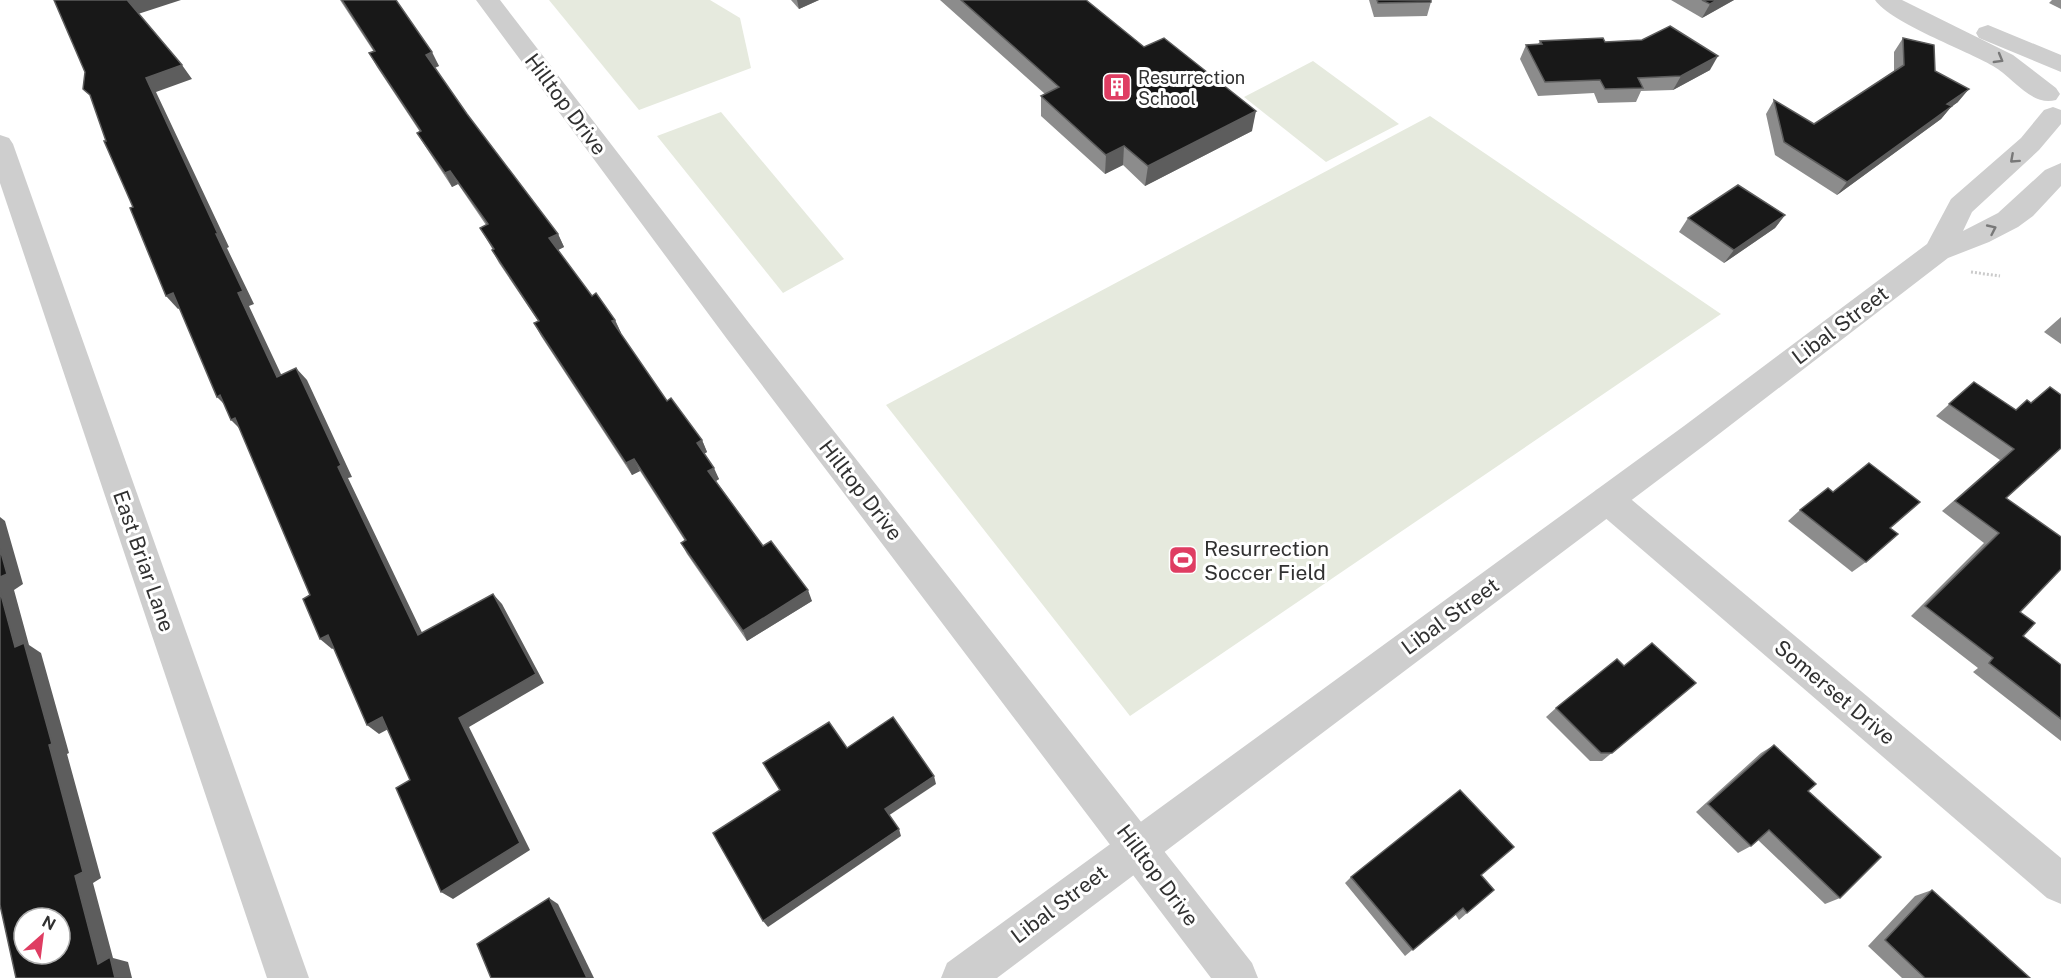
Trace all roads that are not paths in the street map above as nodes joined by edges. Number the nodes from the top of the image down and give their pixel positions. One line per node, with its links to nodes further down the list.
1 (488, 0): 10 (street, Hilltop Drive)
2 (1887, 0): 5 (street, one-way to 5)
3 (1915, 0): 4 (street)
4 (2061, 64)
5 (2056, 103): 8 (street, Libal Street, one-way to 8)
6 (0, 144): 12 (street, East Briar Lane)
7 (2061, 172): 8 (street, Libal Street, one-way to 7)
8 (1938, 251): 9 (street, Libal Street)
9 (1608, 500): 10 (street, Libal Street); 11 (street, Somerset Drive)
10 (1137, 846): 13 (street, Libal Street); 14 (street, Hilltop Drive)
11 (2061, 884)
12 (288, 978)
13 (962, 978)
14 (1237, 978)

